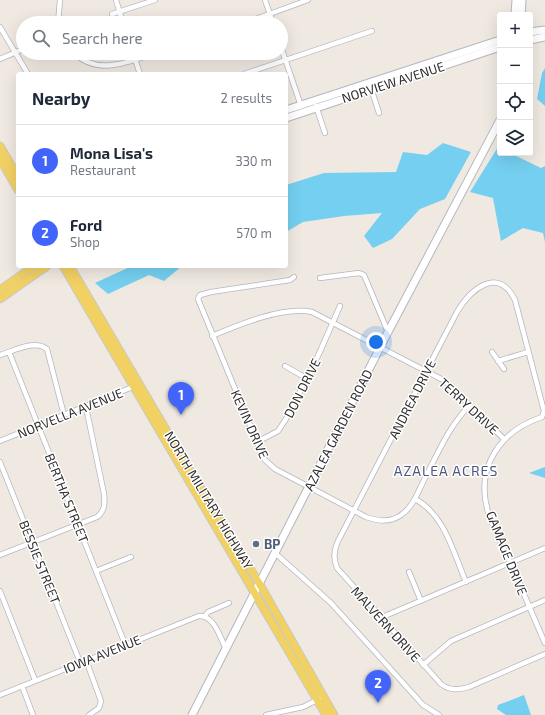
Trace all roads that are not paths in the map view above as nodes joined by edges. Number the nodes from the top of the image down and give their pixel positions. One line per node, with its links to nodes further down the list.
1 (60, 0): 13 (street)
2 (116, 0): 8 (street)
3 (155, 0): 8 (street)
4 (265, 0): 12 (street)
5 (308, 0): 12 (street)
6 (516, 0): 9 (main road)
7 (522, 0): 10 (main road)
8 (120, 12): 11 (street); 14 (street)
9 (515, 12)
10 (521, 12)
11 (112, 14)
12 (270, 14): 15 (street)
13 (59, 16)
14 (121, 16)
15 (264, 16)
16 (0, 27): 24 (street)
17 (545, 30): 19 (main road)
18 (372, 31): 26 (street)
19 (533, 32)
20 (545, 37): 21 (main road)
21 (533, 39)
22 (497, 41): 37 (main road, NORVIEW AVENUE)
23 (497, 48): 37 (main road, NORVIEW AVENUE)
24 (15, 52): 25 (street)
25 (0, 59)
26 (288, 59)
27 (20, 60): 34 (street)
28 (84, 60): 32 (street)
29 (132, 60): 32 (street)
30 (135, 60): 35 (street)
31 (285, 60): 36 (street); 39 (street)
32 (88, 63): 33 (street)
33 (86, 68)
34 (27, 72)
35 (139, 72)
36 (250, 72)
37 (370, 86): 38 (main road, NORVIEW AVENUE); 41 (street)
38 (315, 104): 39 (main road, NORVIEW AVENUE); 44 (street)
39 (302, 109): 40 (main road, NORVIEW AVENUE); 42 (main road, NORVIEW AVENUE)
40 (288, 110)
41 (379, 113)
42 (288, 117)
43 (497, 125): 60 (main road, AZALEA GARDEN ROAD)
44 (325, 133)
45 (0, 146): 47 (main road)
46 (0, 159): 48 (main road)
47 (16, 174)
48 (16, 187)
49 (31, 268): 56 (main road)
50 (44, 268): 57 (main road)
51 (64, 268): 72 (main road, NORTH MILITARY HIGHWAY)
52 (71, 268): 72 (main road, NORTH MILITARY HIGHWAY)
53 (294, 277): 61 (street, KEVIN DRIVE)
54 (320, 278): 60 (street)
55 (496, 284): 65 (street, GAMAGE DRIVE); 70 (street, ANDREA DRIVE)
56 (0, 290)
57 (0, 299)
58 (340, 306): 59 (street, DON DRIVE)
59 (334, 322): 61 (street, TERRY DRIVE); 62 (street, TERRY DRIVE); 71 (street, DON DRIVE)
60 (388, 332): 62 (main road, AZALEA GARDEN ROAD)
61 (212, 336): 80 (street, KEVIN DRIVE)
62 (381, 347): 70 (street, TERRY DRIVE); 82 (main road, AZALEA GARDEN ROAD)
63 (9, 352): 66 (street); 75 (street); 77 (street, BERTHA STREET)
64 (492, 352): 67 (street)
65 (528, 352): 67 (street); 76 (street, GAMAGE DRIVE)
66 (0, 355)
67 (498, 361): 69 (street)
68 (285, 366): 71 (street)
69 (504, 369)
70 (426, 370): 73 (street, TERRY DRIVE); 84 (street, ANDREA DRIVE)
71 (306, 378): 80 (street, DON DRIVE)
72 (136, 385): 74 (street, NORVELLA AVENUE); 96 (main road, NORTH MILITARY HIGHWAY); 98 (main road, NORTH MILITARY HIGHWAY)
73 (470, 405): 78 (street, TERRY DRIVE); 83 (street)
74 (86, 407): 75 (street, NORVELLA AVENUE); 85 (street)
75 (64, 415): 77 (street, NORVELLA AVENUE)
76 (544, 415): 78 (street, GAMAGE DRIVE)
77 (38, 426): 79 (street, NORVELLA AVENUE); 85 (street, BERTHA STREET)
78 (504, 439): 92 (street, GAMAGE DRIVE)
79 (0, 441)
80 (257, 442): 82 (street, KEVIN DRIVE)
81 (0, 462): 87 (street, BESSIE STREET)
82 (308, 487): 84 (street, KEVIN DRIVE); 89 (main road, AZALEA GARDEN ROAD)
83 (415, 498): 84 (street, KEVIN DRIVE); 95 (street)
84 (354, 511): 86 (street, ANDREA DRIVE)
85 (78, 524): 87 (street); 93 (street, BERTHA STREET)
86 (342, 532): 104 (street, MALVERN DRIVE)
87 (32, 542): 90 (street); 110 (street, BESSIE STREET)
88 (545, 548): 92 (street)
89 (275, 554): 96 (main road, AZALEA GARDEN ROAD); 122 (street)
90 (0, 555)
91 (131, 557): 93 (street)
92 (510, 563): 95 (street); 102 (street, GAMAGE DRIVE)
93 (96, 571): 106 (street, BERTHA STREET)
94 (409, 572): 100 (street)
95 (466, 582): 100 (street)
96 (259, 584): 98 (main road, AZALEA GARDEN ROAD); 115 (main road, NORTH MILITARY HIGHWAY)
97 (0, 591): 112 (street)
98 (255, 593): 107 (main road, AZALEA GARDEN ROAD); 115 (main road, NORTH MILITARY HIGHWAY)
99 (545, 600): 102 (street)
100 (421, 601): 104 (street)
101 (229, 603): 103 (street, IOWA AVENUE)
102 (529, 607): 105 (street, GAMAGE DRIVE); 111 (street)
103 (205, 616): 106 (street, IOWA AVENUE); 107 (street)
104 (380, 618): 111 (street, MALVERN DRIVE)
105 (545, 643)
106 (125, 644): 109 (street, IOWA AVENUE)
107 (226, 649): 118 (main road, AZALEA GARDEN ROAD)
108 (545, 654): 111 (street, MALVERN DRIVE)
109 (86, 660): 110 (street, IOWA AVENUE); 117 (street)
110 (80, 662): 112 (street, IOWA AVENUE)
111 (423, 665)
112 (35, 680): 113 (street, IOWA AVENUE)
113 (22, 686): 114 (street, IOWA AVENUE); 116 (street)
114 (0, 695)
115 (320, 699): 119 (street); 120 (main road, NORTH MILITARY HIGHWAY); 121 (main road, NORTH MILITARY HIGHWAY)
116 (33, 715)
117 (89, 715)
118 (192, 715)
119 (266, 715)
120 (326, 715)
121 (334, 715)
122 (439, 715)

